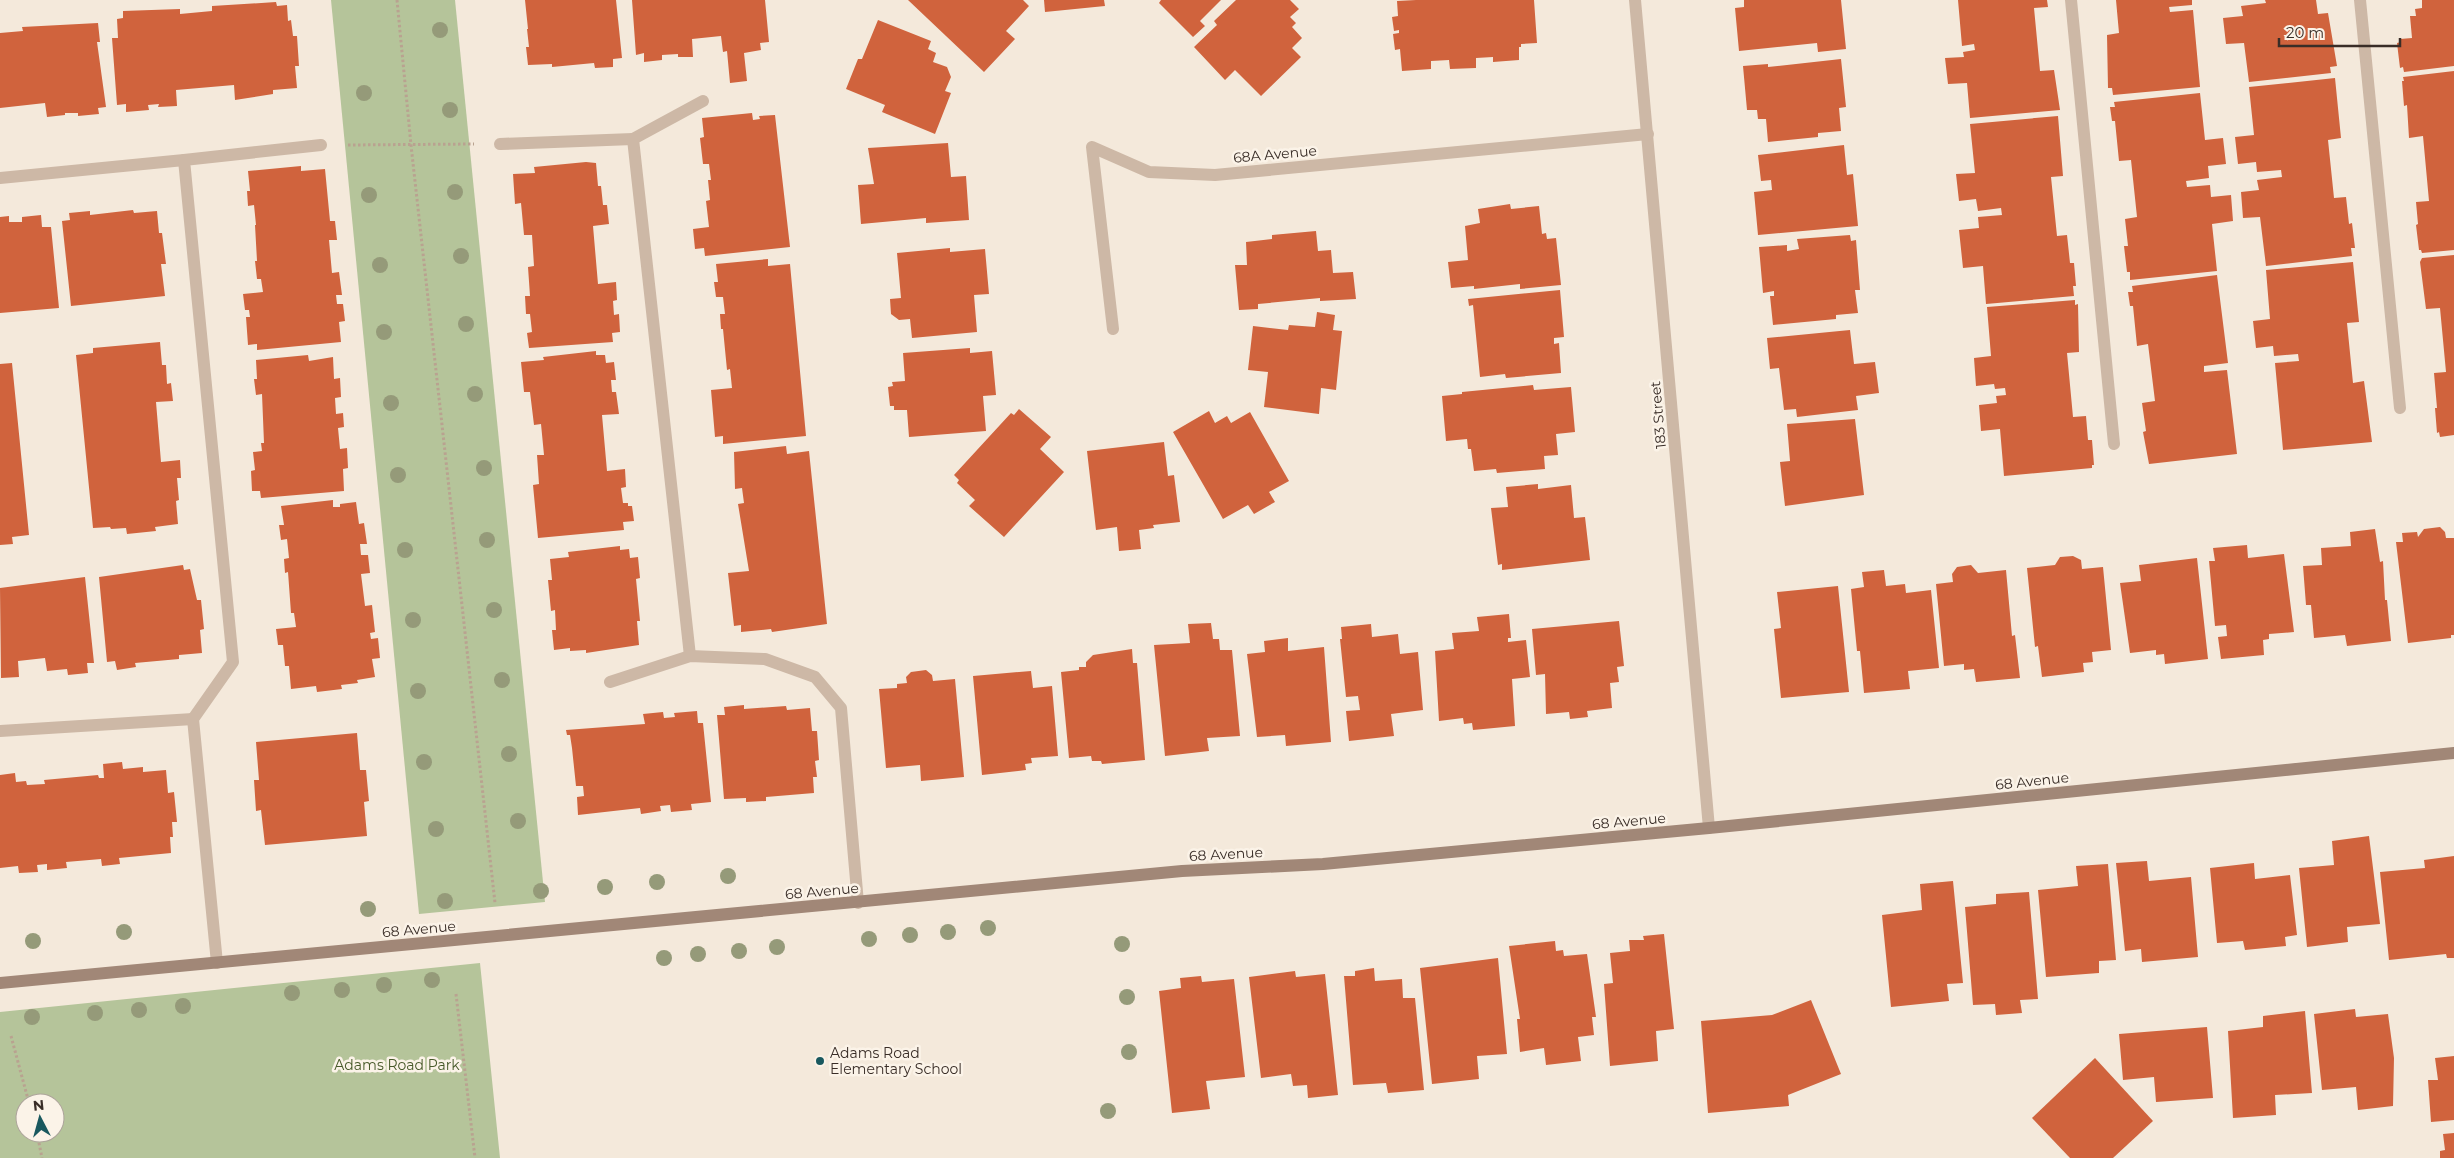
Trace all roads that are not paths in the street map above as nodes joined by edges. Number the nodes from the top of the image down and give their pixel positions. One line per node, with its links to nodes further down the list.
1 (1635, 0): 5 (street, 183 Street)
2 (2071, 0): 13 (street)
3 (2360, 0): 12 (street)
4 (703, 101): 6 (street)
5 (1648, 134): 11 (street, 68A Avenue); 19 (street, 183 Street)
6 (633, 139): 7 (street); 14 (street)
7 (500, 144)
8 (321, 145): 9 (street)
9 (184, 160): 10 (street); 16 (street)
10 (0, 178)
11 (1113, 329)
12 (2400, 408)
13 (2114, 444)
14 (690, 656): 15 (street); 20 (street)
15 (610, 682)
16 (192, 719): 17 (street); 21 (street)
17 (0, 731)
18 (2454, 753): 19 (street, 68 Avenue)
19 (1709, 828): 20 (street, 68 Avenue)
20 (858, 903): 21 (street, 68 Avenue)
21 (217, 963): 22 (street, 68 Avenue)
22 (0, 984)

